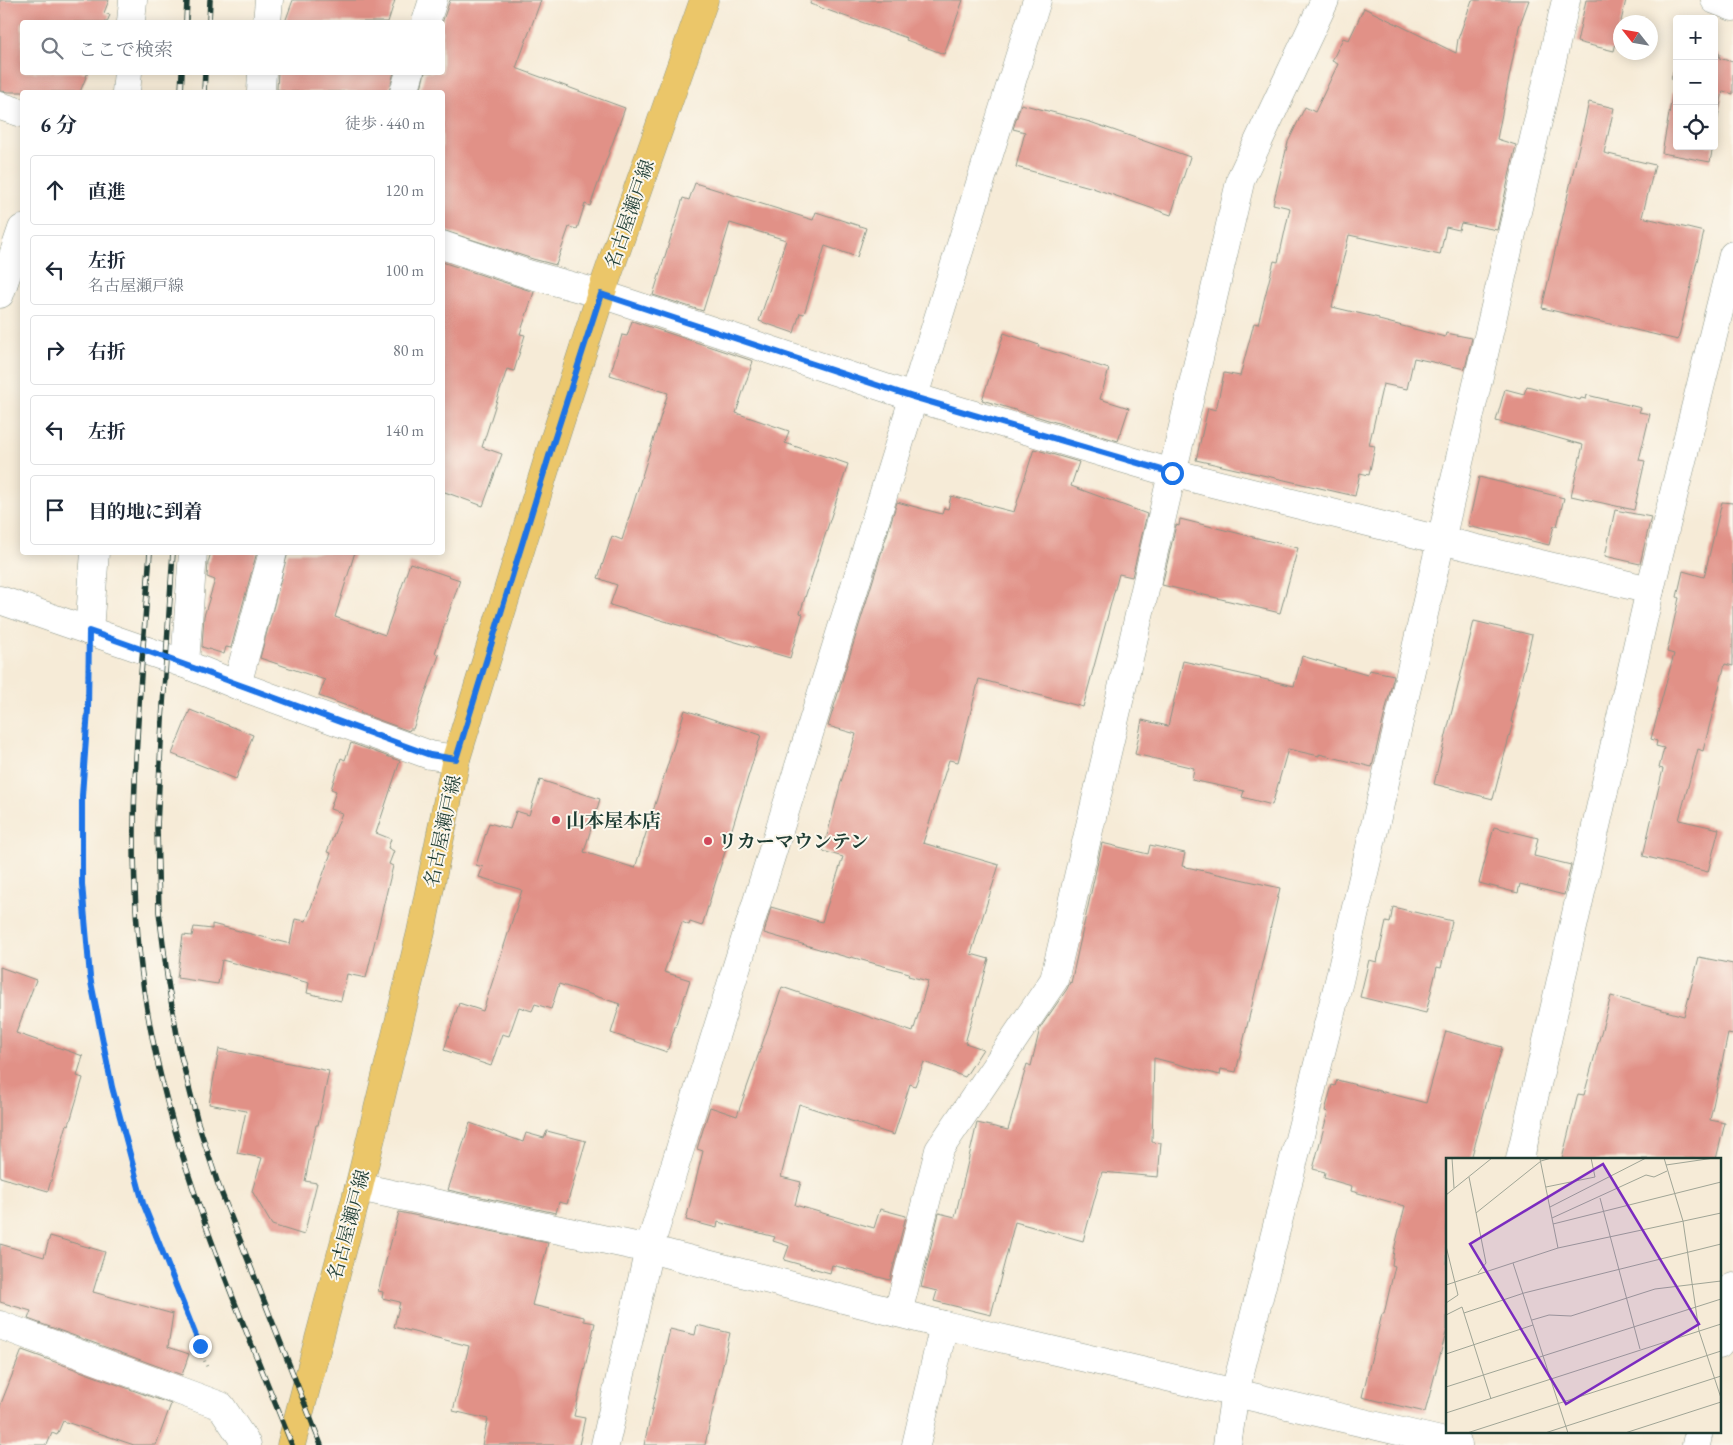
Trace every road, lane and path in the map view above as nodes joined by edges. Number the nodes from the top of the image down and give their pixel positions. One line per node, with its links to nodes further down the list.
1 (133, 0): 10 (street)
2 (269, 0): 11 (street)
3 (433, 0): 12 (street)
4 (704, 0): 25 (main road, 名古屋瀬戸線)
5 (1037, 0): 26 (street)
6 (1325, 0): 27 (street)
7 (1566, 0): 28 (street)
8 (1715, 0): 9 (street)
9 (1733, 7)
10 (131, 20)
11 (267, 20)
12 (427, 20)
13 (128, 75): 16 (street)
14 (262, 75): 17 (street)
15 (409, 75): 18 (street)
16 (126, 90)
17 (261, 90)
18 (405, 90)
19 (0, 106): 20 (street)
20 (20, 112)
21 (20, 235): 24 (street)
22 (445, 246): 25 (street)
23 (1733, 255): 32 (street)
24 (0, 294)
25 (601, 294): 26 (street); 37 (main road, 名古屋瀬戸線)
26 (913, 397): 27 (street); 40 (street)
27 (1172, 473): 28 (street); 42 (street)
28 (1440, 540): 32 (street); 46 (street)
29 (94, 555): 34 (street)
30 (193, 555): 35 (street)
31 (272, 555): 36 (street)
32 (1650, 590): 38 (street)
33 (0, 600): 34 (street)
34 (89, 631): 35 (street); 47 (path)
35 (185, 664): 36 (street)
36 (237, 685): 37 (street)
37 (456, 759): 39 (main road, 名古屋瀬戸線)
38 (1520, 1158)
39 (359, 1187): 40 (street); 51 (main road, 名古屋瀬戸線)
40 (649, 1249): 42 (street); 52 (street)
41 (1733, 1286): 45 (street)
42 (898, 1314): 44 (street)
43 (0, 1325): 47 (street)
44 (944, 1325): 46 (street); 53 (street)
45 (1720, 1341)
46 (1235, 1392): 49 (street); 54 (street)
47 (221, 1406): 50 (street)
48 (1699, 1432): 55 (street)
49 (1456, 1441)
50 (247, 1445)
51 (291, 1445)
52 (604, 1445)
53 (916, 1445)
54 (1226, 1445)
55 (1696, 1445)

